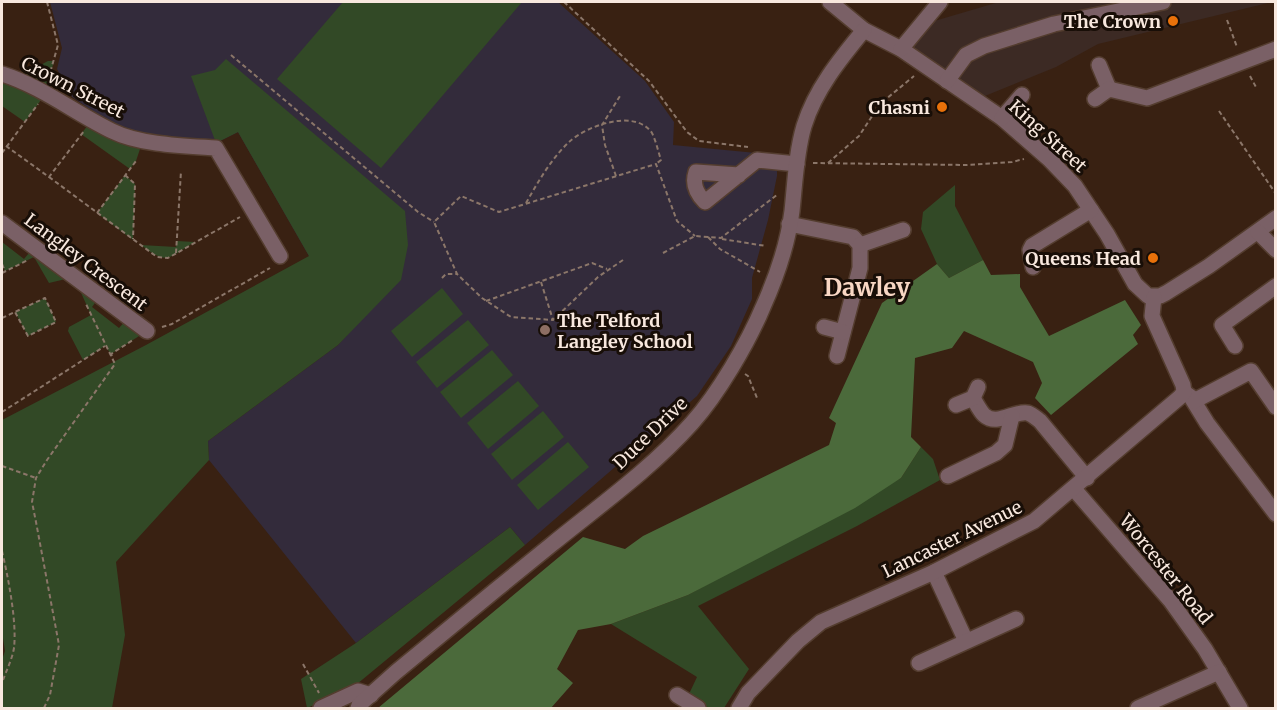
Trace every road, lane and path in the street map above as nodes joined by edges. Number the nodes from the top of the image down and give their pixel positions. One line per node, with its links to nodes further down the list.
1 (47, 2): 17 (path)
2 (564, 2): 26 (path)
3 (830, 2): 7 (street, King Street)
4 (940, 2): 8 (street)
5 (1163, 2): 15 (street)
6 (1227, 20): 11 (path)
7 (864, 30): 8 (street, King Street); 32 (street, Duce Drive)
8 (901, 49): 15 (street, King Street)
9 (1275, 51): 11 (street)
10 (231, 54): 46 (path)
11 (1250, 59): 16 (street)
12 (1099, 65): 16 (street)
13 (2, 74): 17 (street, Crown Street)
14 (918, 74): 30 (path)
15 (947, 81): 22 (street, King Street)
16 (1109, 89): 20 (street)
17 (45, 93): 25 (path); 42 (street, Crown Street)
18 (1022, 95): 22 (street)
19 (620, 96): 23 (path)
20 (1095, 99)
21 (1220, 111): 40 (path)
22 (1002, 118): 43 (street, King Street)
23 (602, 125): 31 (path); 37 (path); 41 (path)
24 (85, 129): 38 (path)
25 (6, 146): 27 (path); 38 (path)
26 (748, 147)
27 (2, 153)
28 (1032, 156): 30 (path)
29 (136, 161): 35 (path)
30 (828, 162): 34 (path)
31 (656, 164): 37 (path); 51 (path)
32 (797, 164): 36 (street); 48 (street, Duce Drive)
33 (181, 171): 59 (path)
34 (812, 172)
35 (125, 175): 44 (path); 54 (path)
36 (739, 175)
37 (616, 176): 41 (path)
38 (49, 177): 44 (path)
39 (783, 191): 53 (path)
40 (1275, 194)
41 (526, 204): 46 (path)
42 (253, 210): 59 (path); 61 (street, Crown Street)
43 (1091, 210): 64 (street); 73 (street, King Street)
44 (97, 213): 54 (path)
45 (1275, 218): 50 (street)
46 (434, 222): 68 (path)
47 (2, 223): 58 (street, Langley Crescent)
48 (789, 224): 55 (street); 85 (street, Duce Drive)
49 (903, 230): 55 (street)
50 (1257, 232): 57 (street); 73 (street)
51 (696, 236): 52 (path); 60 (path)
52 (707, 237): 53 (path); 67 (path)
53 (721, 238): 56 (path)
54 (133, 240): 59 (path)
55 (860, 245): 80 (street)
56 (766, 246)
57 (1275, 250)
58 (41, 252): 66 (path); 69 (street, Langley Crescent)
59 (176, 253)
60 (663, 253)
61 (280, 256): 79 (path)
62 (623, 260): 65 (path)
63 (2, 264): 66 (path)
64 (1033, 267)
65 (608, 270): 71 (path); 77 (path)
66 (3, 272)
67 (760, 272)
68 (457, 274): 70 (path); 74 (path)
69 (74, 277): 79 (street, Langley Crescent); 81 (path)
70 (442, 278)
71 (541, 281): 74 (path); 77 (path)
72 (1275, 286): 82 (street)
73 (1160, 295): 86 (street)
74 (486, 301): 77 (path)
75 (15, 312): 75 (path); 76 (path)
76 (2, 318)
77 (553, 320)
78 (824, 327): 80 (street)
79 (147, 332): 84 (path)
80 (843, 332): 83 (street)
81 (105, 346): 84 (path); 90 (path)
82 (1235, 346)
83 (837, 356)
84 (115, 364): 94 (path)
85 (733, 365): 87 (path); 106 (street, Duce Drive)
86 (1189, 397): 89 (street, Lancaster Avenue); 95 (street, Lancaster Avenue); 97 (street)
87 (757, 398)
88 (956, 405): 91 (street)
89 (1275, 407)
90 (2, 412)
91 (1012, 416): 93 (street); 95 (street)
92 (2, 466): 94 (path)
93 (948, 476)
94 (36, 478): 109 (path)
95 (1087, 478): 96 (street, Lancaster Avenue)
96 (1074, 489): 99 (street, Lancaster Avenue); 104 (street, Worcester Road)
97 (1275, 514)
98 (2, 551): 105 (path)
99 (934, 572): 101 (street); 112 (street, Lancaster Avenue)
100 (1016, 619): 101 (street)
101 (966, 642): 102 (street)
102 (919, 663)
103 (303, 664): 108 (path)
104 (1219, 672): 113 (street); 114 (street, Worcester Road)
105 (2, 683)
106 (371, 694): 108 (street); 110 (street, Duce Drive)
107 (677, 695): 111 (street)
108 (324, 707)
109 (44, 708)
110 (358, 708)
111 (698, 708)
112 (739, 708)
113 (1138, 708)
114 (1240, 708)

